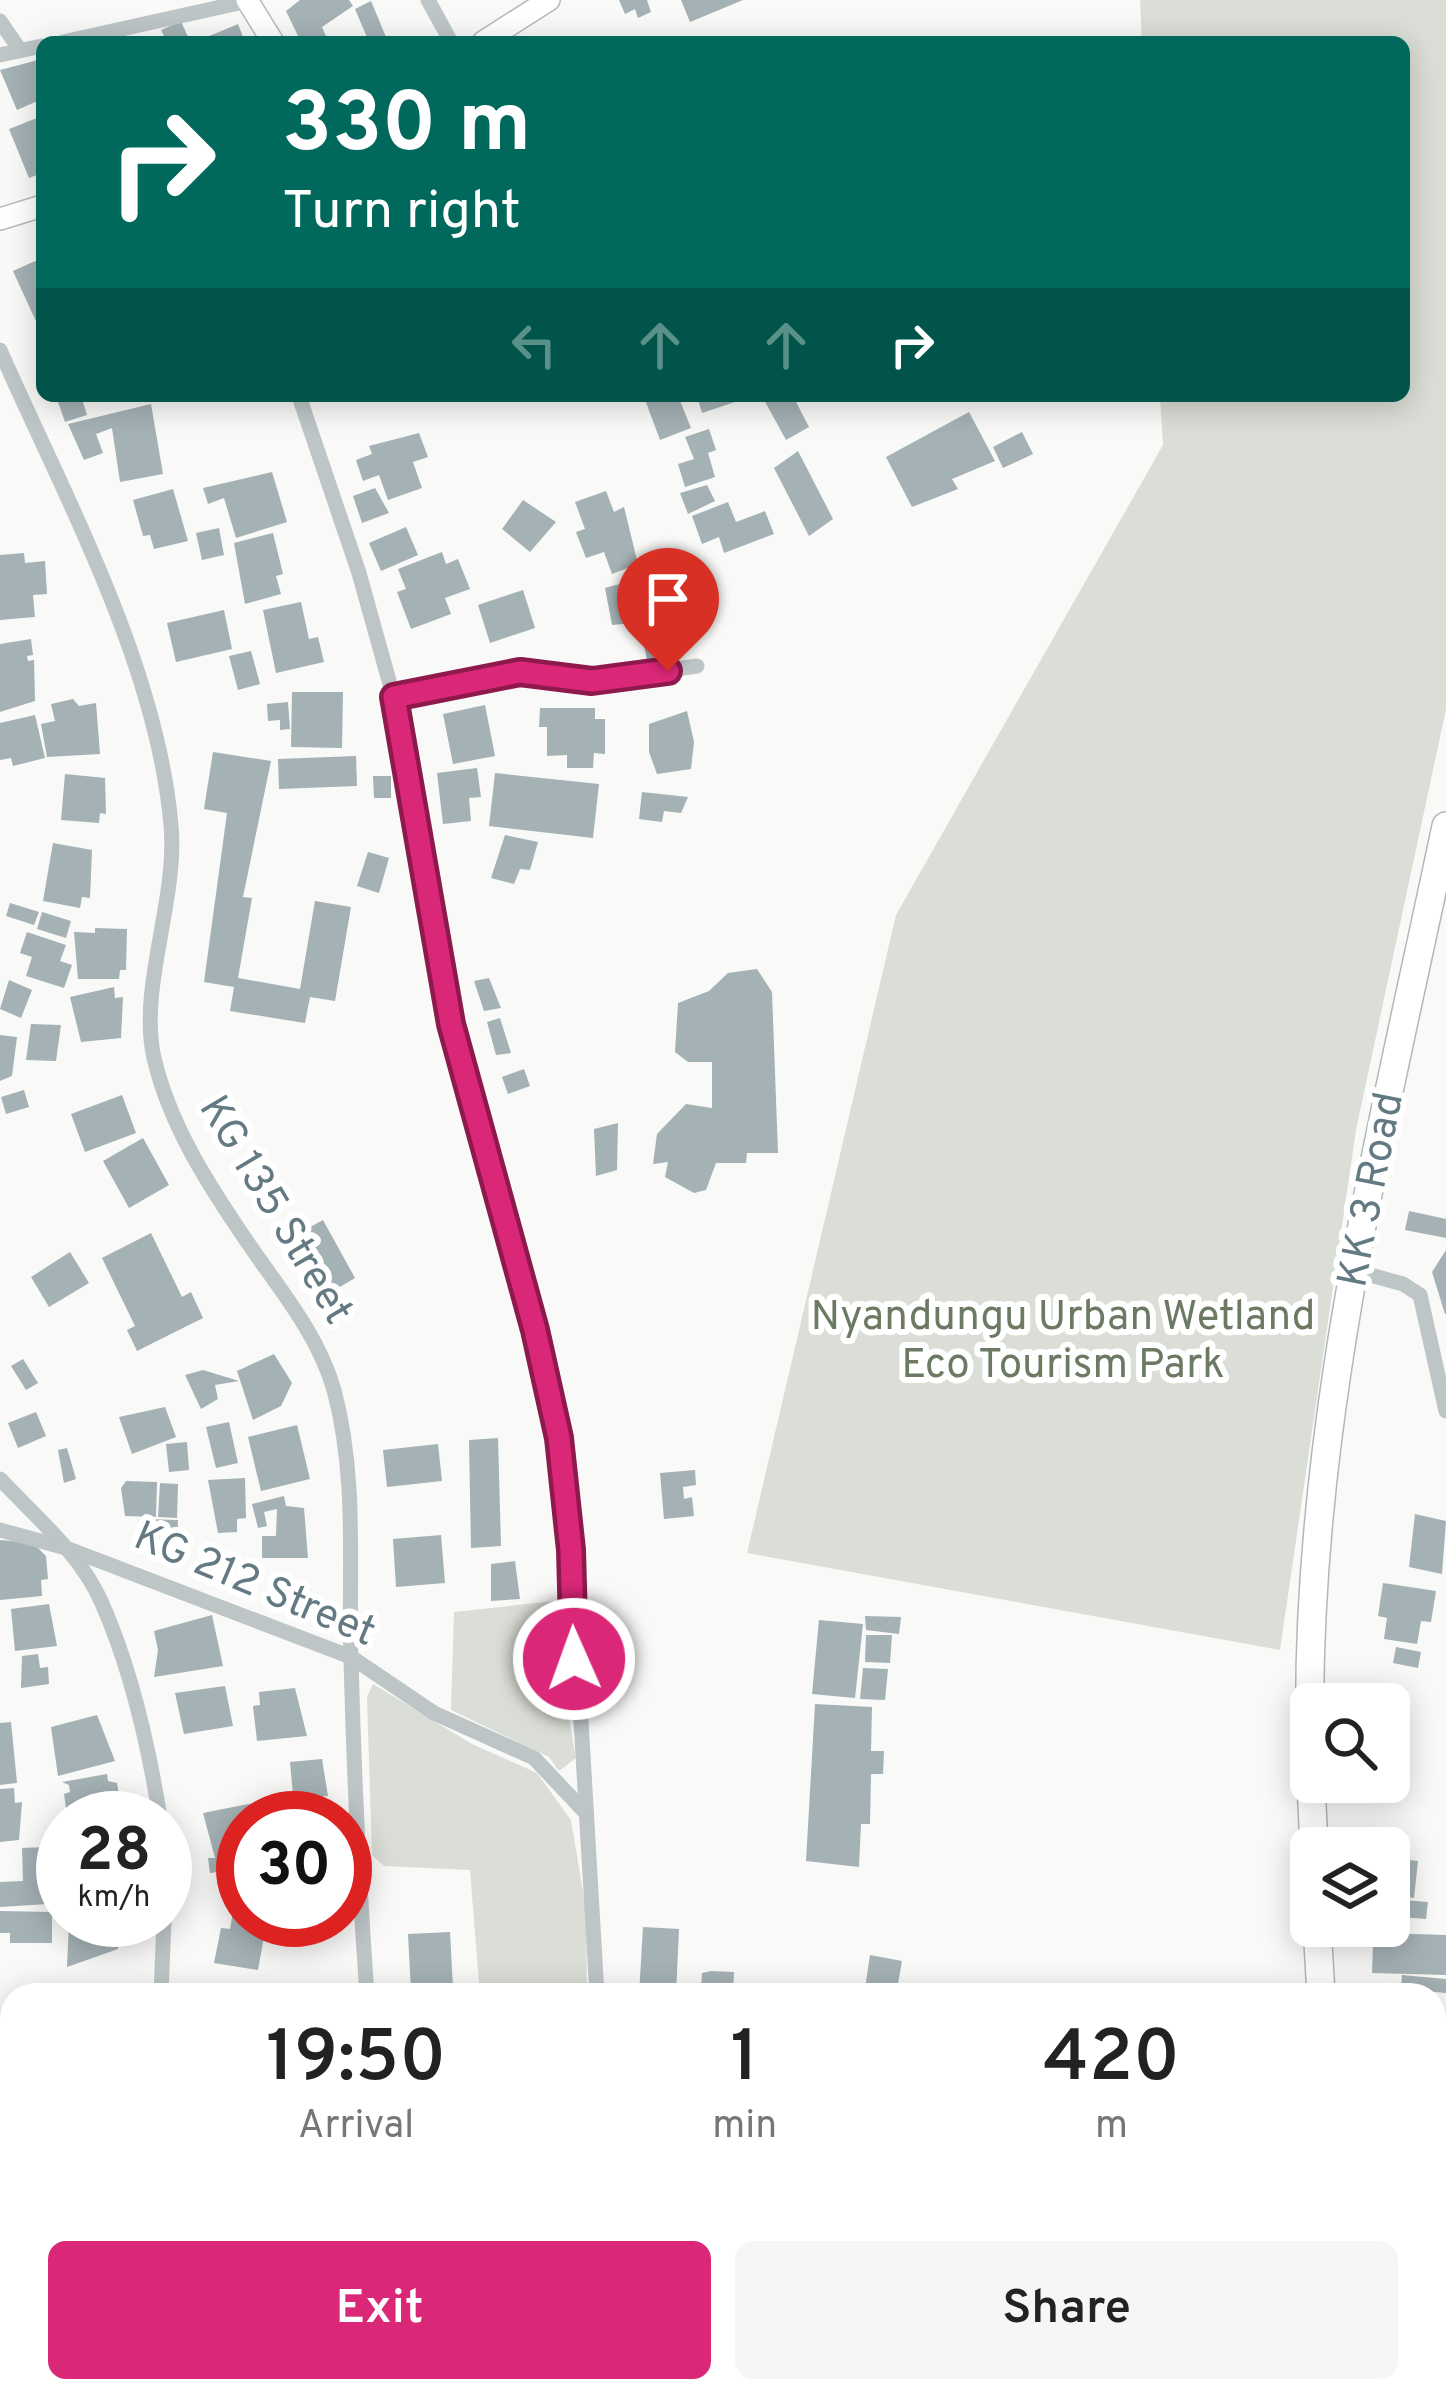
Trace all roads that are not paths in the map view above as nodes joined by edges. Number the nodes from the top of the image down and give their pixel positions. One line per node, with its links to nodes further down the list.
1 (248, 0): 5 (street); 6 (street)
2 (428, 0): 7 (street)
3 (550, 0): 8 (street)
4 (0, 21): 10 (street)
5 (89, 36)
6 (269, 36)
7 (449, 36)
8 (492, 36)
9 (36, 47): 10 (street)
10 (20, 50): 11 (street)
11 (0, 56)
12 (36, 208): 13 (street)
13 (0, 219)
14 (0, 350): 24 (street, KG 135 Street)
15 (301, 402): 17 (street)
16 (697, 666): 17 (street)
17 (394, 697): 27 (street)
18 (1446, 826): 19 (highway, KK 3 Road)
19 (1356, 1271): 20 (street); 25 (highway, KK 3 Road)
20 (1446, 1412)
21 (0, 1479): 23 (street)
22 (0, 1530): 23 (street, KG 212 Street)
23 (66, 1548): 24 (street, KG 212 Street); 26 (street)
24 (351, 1657): 27 (street, KG 212 Street); 31 (street, KG 135 Street)
25 (1311, 1683)
26 (156, 1791)
27 (585, 1812): 32 (street)
28 (163, 1947): 30 (street)
29 (1318, 1947): 33 (highway)
30 (161, 1983)
31 (366, 1983)
32 (596, 1983)
33 (1320, 1983)

